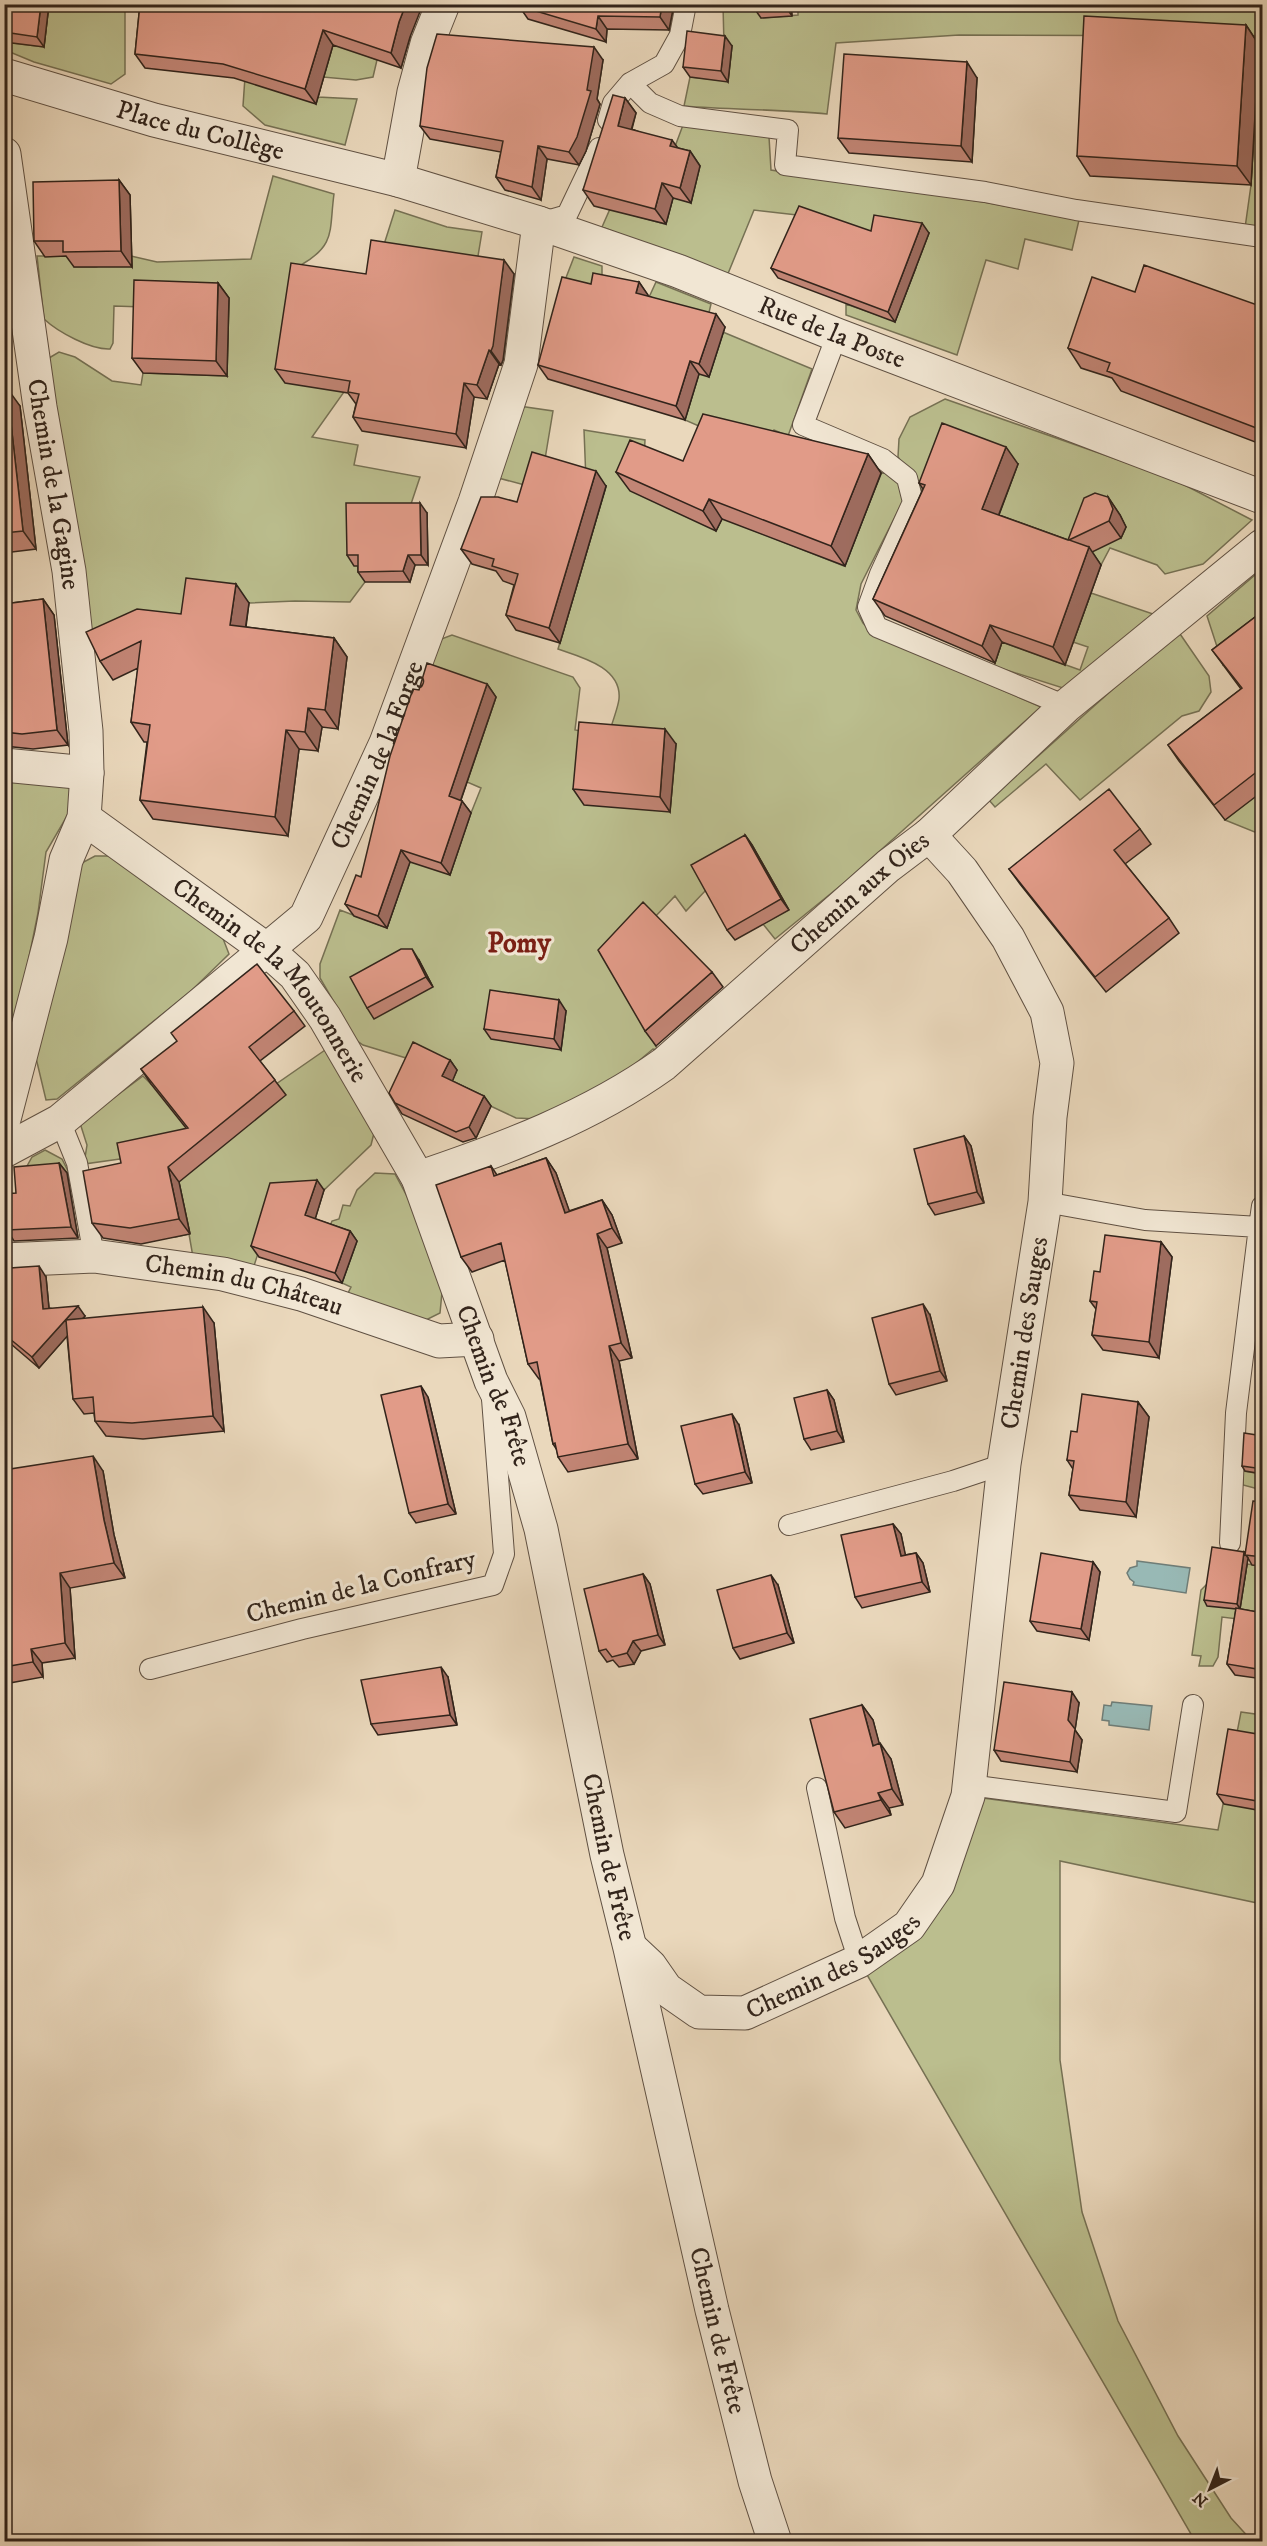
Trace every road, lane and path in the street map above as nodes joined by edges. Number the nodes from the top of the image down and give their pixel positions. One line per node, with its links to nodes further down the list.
1 (443, 4): 6 (street)
2 (686, 4): 4 (lane)
3 (4, 75): 6 (street, Place du Collège)
4 (630, 83): 7 (lane); 8 (lane)
5 (4, 154): 14 (street, Chemin de la Gagine)
6 (398, 180): 7 (street, Rue de la Poste)
7 (563, 226): 9 (street, Rue de la Poste); 17 (street, Chemin de la Forge)
8 (1263, 237)
9 (837, 335): 10 (street, Rue de la Poste); 12 (lane)
10 (1263, 497)
11 (1263, 546): 12 (street, Chemin aux Oies)
12 (1065, 706): 16 (street, Chemin aux Oies)
13 (4, 765): 14 (street)
14 (87, 773): 15 (street, Chemin de la Gagine)
15 (84, 818): 17 (street, Chemin de la Moutonnerie); 18 (street, Chemin de la Gagine)
16 (929, 835): 21 (street, Chemin aux Oies); 22 (street, Chemin des Sauges)
17 (267, 950): 19 (street, Chemin de la Forge); 21 (street, Chemin de la Moutonnerie)
18 (4, 1119)
19 (60, 1121): 20 (street, Chemin de la Forge); 25 (lane)
20 (4, 1151)
21 (418, 1178): 27 (street, Chemin de Frête)
22 (1045, 1202): 24 (lane, Chemin des Sauges); 29 (street, Chemin des Sauges)
23 (1263, 1206): 24 (lane)
24 (1259, 1227): 31 (lane)
25 (94, 1256): 26 (street, Chemin du Château); 27 (street, Chemin du Château)
26 (4, 1260)
27 (477, 1339): 28 (street, Chemin de Frête)
28 (491, 1381): 32 (lane, Chemin de la Confrary); 36 (street, Chemin de Frête)
29 (1004, 1464): 30 (lane, Chemin des Sauges); 34 (street, Chemin des Sauges)
30 (789, 1525)
31 (1230, 1543)
32 (150, 1669)
33 (1193, 1706): 34 (lane)
34 (969, 1785): 37 (street, Chemin des Sauges)
35 (817, 1788): 37 (lane)
36 (630, 1947): 37 (street, Chemin des Sauges); 38 (street, Chemin de Frête)
37 (859, 1961)
38 (775, 2541)

